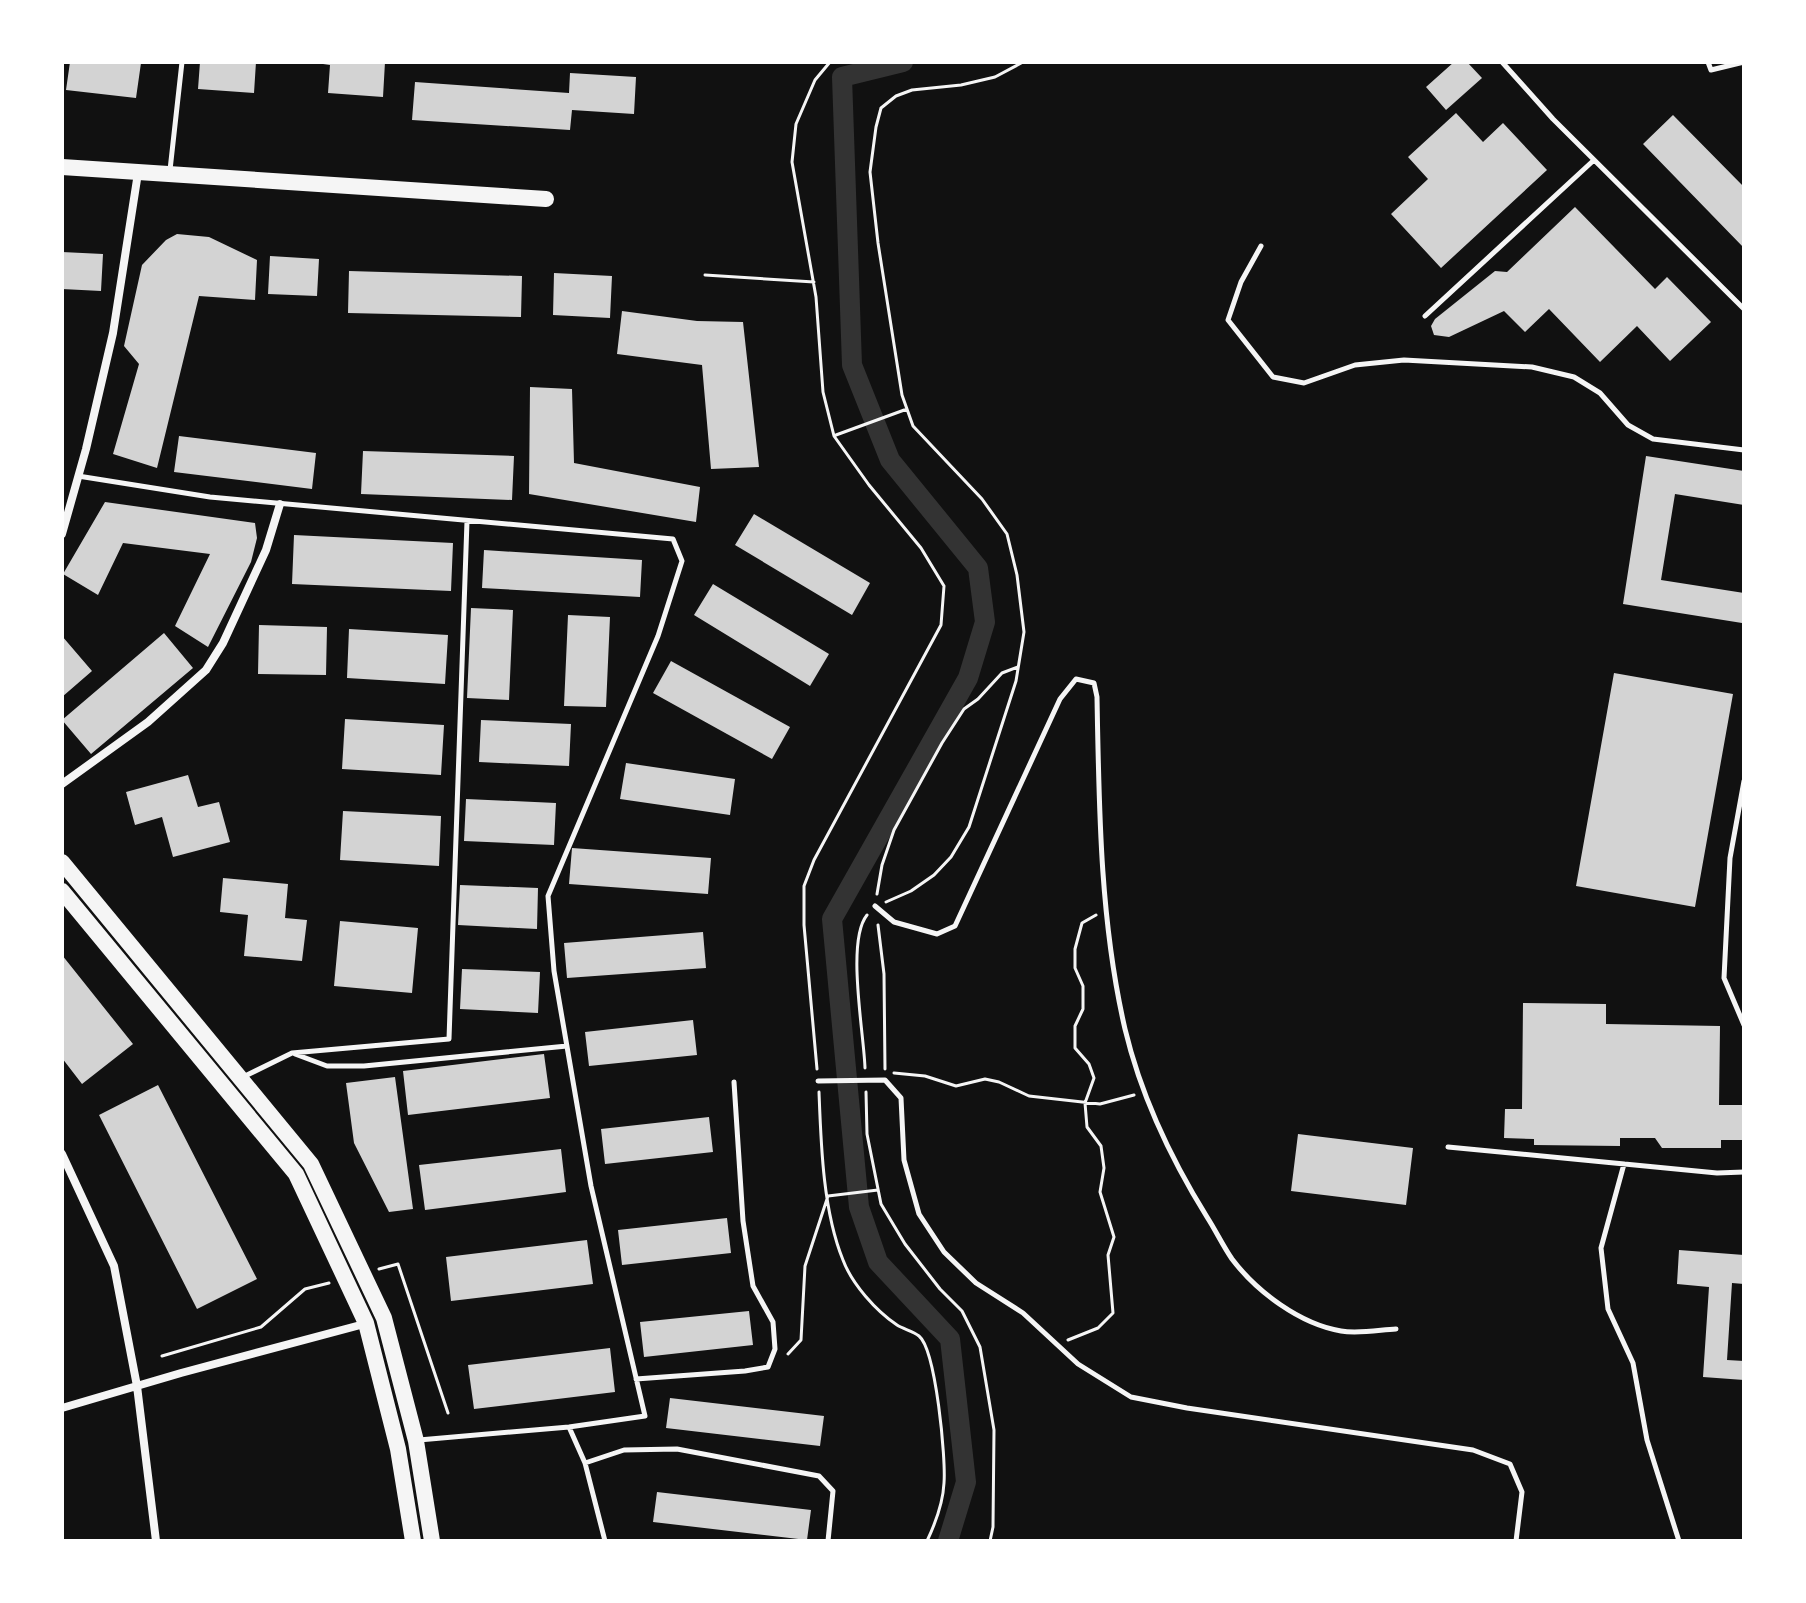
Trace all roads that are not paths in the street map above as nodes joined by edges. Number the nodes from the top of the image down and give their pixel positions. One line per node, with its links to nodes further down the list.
1 (182, 62): 8 (lane)
2 (1502, 62): 5 (lane)
3 (1708, 62): 4 (lane)
4 (1744, 62)
5 (1594, 160): 11 (lane); 12 (lane)
6 (62, 167): 7 (main road)
7 (138, 173): 8 (main road); 14 (street)
8 (169, 175): 9 (main road)
9 (546, 199)
10 (1261, 246): 13 (lane)
11 (1744, 309)
12 (1425, 316)
13 (1744, 450)
14 (78, 476): 15 (lane); 17 (street)
15 (280, 504): 16 (lane); 19 (street)
16 (467, 521): 24 (lane); 25 (lane)
17 (62, 534)
18 (1744, 781): 23 (lane)
19 (62, 784)
20 (62, 862): 26 (main road)
21 (62, 891): 34 (main road)
22 (875, 906): 35 (lane)
23 (1744, 1025)
24 (567, 1046): 25 (lane); 36 (lane)
25 (292, 1053): 26 (lane)
26 (240, 1078): 33 (main road)
27 (818, 1081): 47 (lane)
28 (734, 1082): 36 (lane)
29 (1448, 1147): 31 (lane)
30 (62, 1154): 37 (street)
31 (1624, 1164): 32 (lane); 48 (lane)
32 (1744, 1172)
33 (384, 1318): 34 (street); 40 (main road)
34 (366, 1323): 37 (street); 43 (main road)
35 (1396, 1329)
36 (636, 1379): 39 (lane)
37 (137, 1386): 38 (street); 42 (street)
38 (62, 1408)
39 (569, 1427): 40 (lane); 41 (lane)
40 (416, 1441): 44 (main road)
41 (585, 1463): 45 (lane); 46 (lane)
42 (156, 1541)
43 (413, 1541)
44 (432, 1541)
45 (605, 1541)
46 (828, 1541)
47 (1516, 1541)
48 (1679, 1541)

